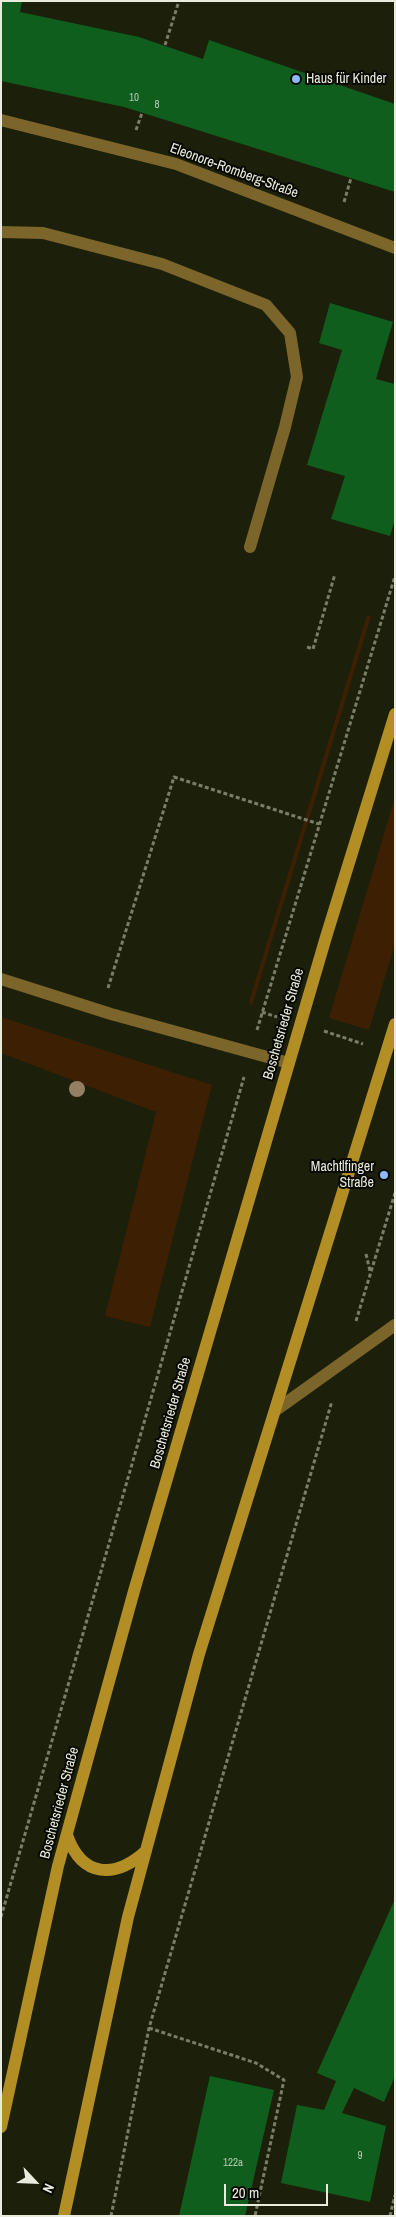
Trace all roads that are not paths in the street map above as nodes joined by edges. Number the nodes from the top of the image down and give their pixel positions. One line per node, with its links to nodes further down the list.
1 (1, 120): 3 (street, Eleonore-Romberg-Straße)
2 (1, 232): 4 (street)
3 (395, 248)
4 (250, 547)
5 (395, 714): 8 (main road, Boschetsrieder Straße)
6 (1, 979): 8 (street)
7 (395, 1024): 10 (main road)
8 (289, 1063): 11 (main road, Boschetsrieder Straße)
9 (395, 1325): 10 (street)
10 (276, 1410): 12 (main road)
11 (67, 1835): 12 (main road); 13 (main road, Boschetsrieder Straße)
12 (146, 1851): 14 (main road)
13 (1, 2127)
14 (64, 2216)

